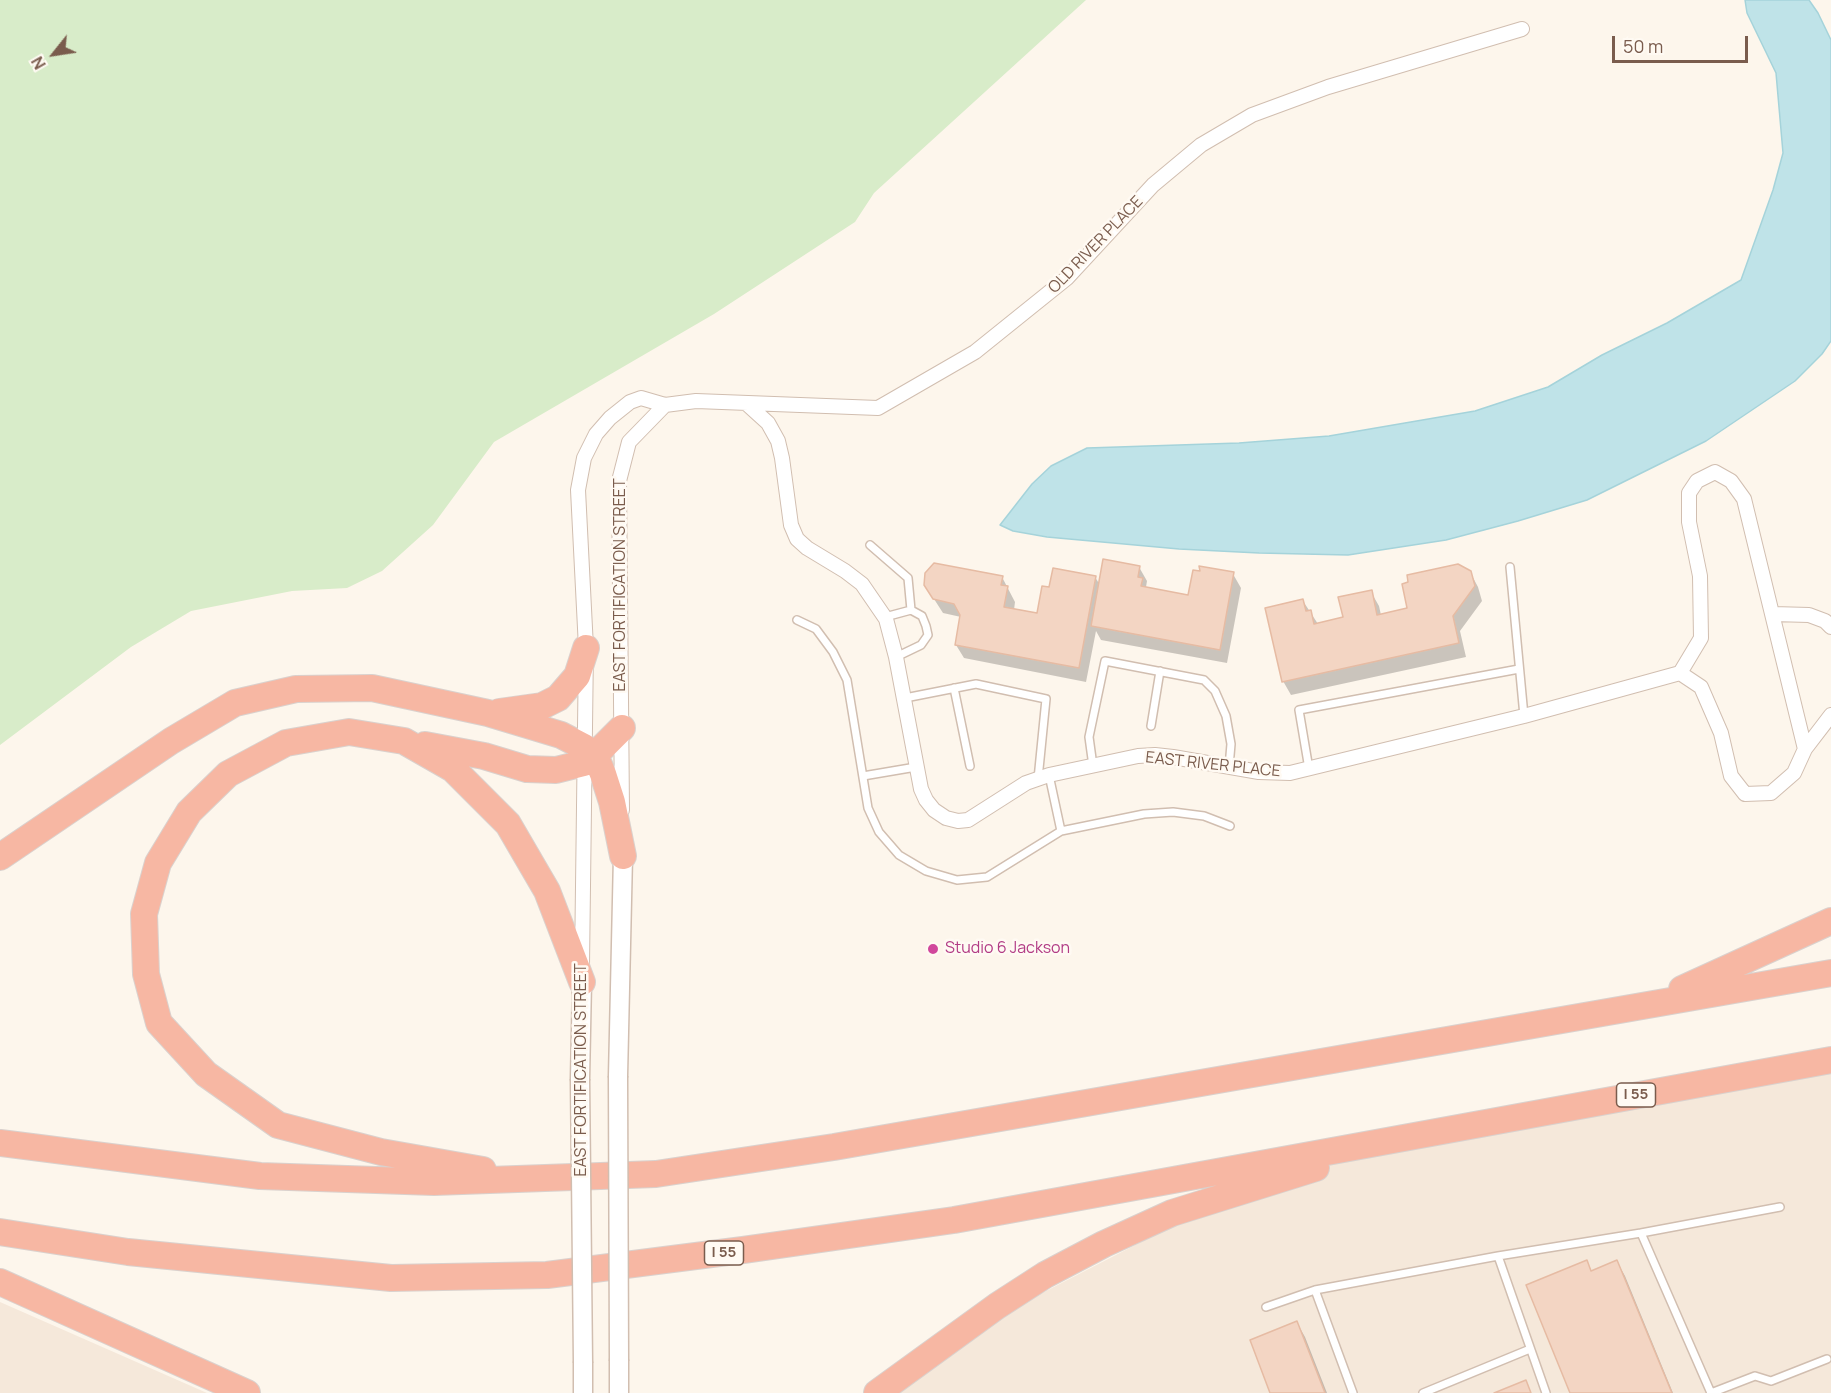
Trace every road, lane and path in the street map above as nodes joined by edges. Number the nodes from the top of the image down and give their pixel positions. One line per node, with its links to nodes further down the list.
1 (1522, 28): 2 (street, OLD RIVER PLACE)
2 (746, 403): 3 (street, OLD RIVER PLACE); 8 (street, EAST RIVER PLACE)
3 (665, 405): 11 (street, EAST FORTIFICATION STREET); 22 (street, EAST FORTIFICATION STREET)
4 (870, 544): 6 (lane)
5 (1510, 567): 13 (lane)
6 (911, 610): 8 (lane); 12 (lane)
7 (1773, 614): 10 (street); 15 (street); 24 (street)
8 (885, 617): 12 (street, EAST RIVER PLACE)
9 (797, 620): 31 (lane)
10 (1831, 627)
11 (586, 648): 18 (highway); 25 (street, EAST FORTIFICATION STREET)
12 (896, 657): 17 (street, EAST RIVER PLACE)
13 (1519, 669): 20 (lane); 30 (lane)
14 (1160, 671): 21 (lane); 27 (lane); 29 (lane)
15 (1680, 673): 20 (street, EAST RIVER PLACE); 24 (street)
16 (954, 688): 17 (lane); 26 (lane); 32 (lane)
17 (905, 698): 28 (street, EAST RIVER PLACE)
18 (488, 713): 25 (highway); 36 (highway)
19 (1831, 715): 24 (street)
20 (1524, 716): 30 (street, EAST RIVER PLACE)
21 (1151, 726)
22 (622, 728): 25 (highway); 35 (street, EAST FORTIFICATION STREET)
23 (404, 741): 25 (highway); 39 (highway); 44 (highway)
24 (1805, 749)
25 (588, 755): 35 (highway); 39 (street, EAST FORTIFICATION STREET)
26 (970, 765)
27 (1092, 766): 29 (street, EAST RIVER PLACE); 32 (street, EAST RIVER PLACE)
28 (916, 767): 31 (lane); 32 (street, EAST RIVER PLACE)
29 (1229, 767): 30 (street, EAST RIVER PLACE)
30 (1309, 769)
31 (863, 776): 34 (lane)
32 (1043, 777): 34 (lane)
33 (1230, 826): 34 (lane)
34 (1061, 831)
35 (622, 856): 56 (street, EAST FORTIFICATION STREET, bridge)
36 (0, 857)
37 (1831, 921): 40 (highway)
38 (1831, 973): 40 (highway)
39 (582, 982): 55 (street, EAST FORTIFICATION STREET, bridge)
40 (1649, 1005): 44 (highway)
41 (1831, 1060): 42 (highway, I 55)
42 (1441, 1131): 46 (highway, I 55); 57 (highway)
43 (0, 1143): 44 (highway)
44 (534, 1179)
45 (1780, 1207): 47 (lane)
46 (0, 1232)
47 (1641, 1233): 48 (lane); 61 (lane)
48 (1498, 1256): 50 (lane); 52 (lane)
49 (0, 1282): 54 (highway)
50 (1315, 1290): 51 (lane); 58 (lane)
51 (1266, 1307)
52 (1530, 1349): 59 (lane); 60 (lane)
53 (1827, 1359): 61 (lane)
54 (247, 1393)
55 (583, 1393)
56 (619, 1393)
57 (877, 1393)
58 (1353, 1393)
59 (1423, 1393)
60 (1546, 1393)
61 (1711, 1393)

